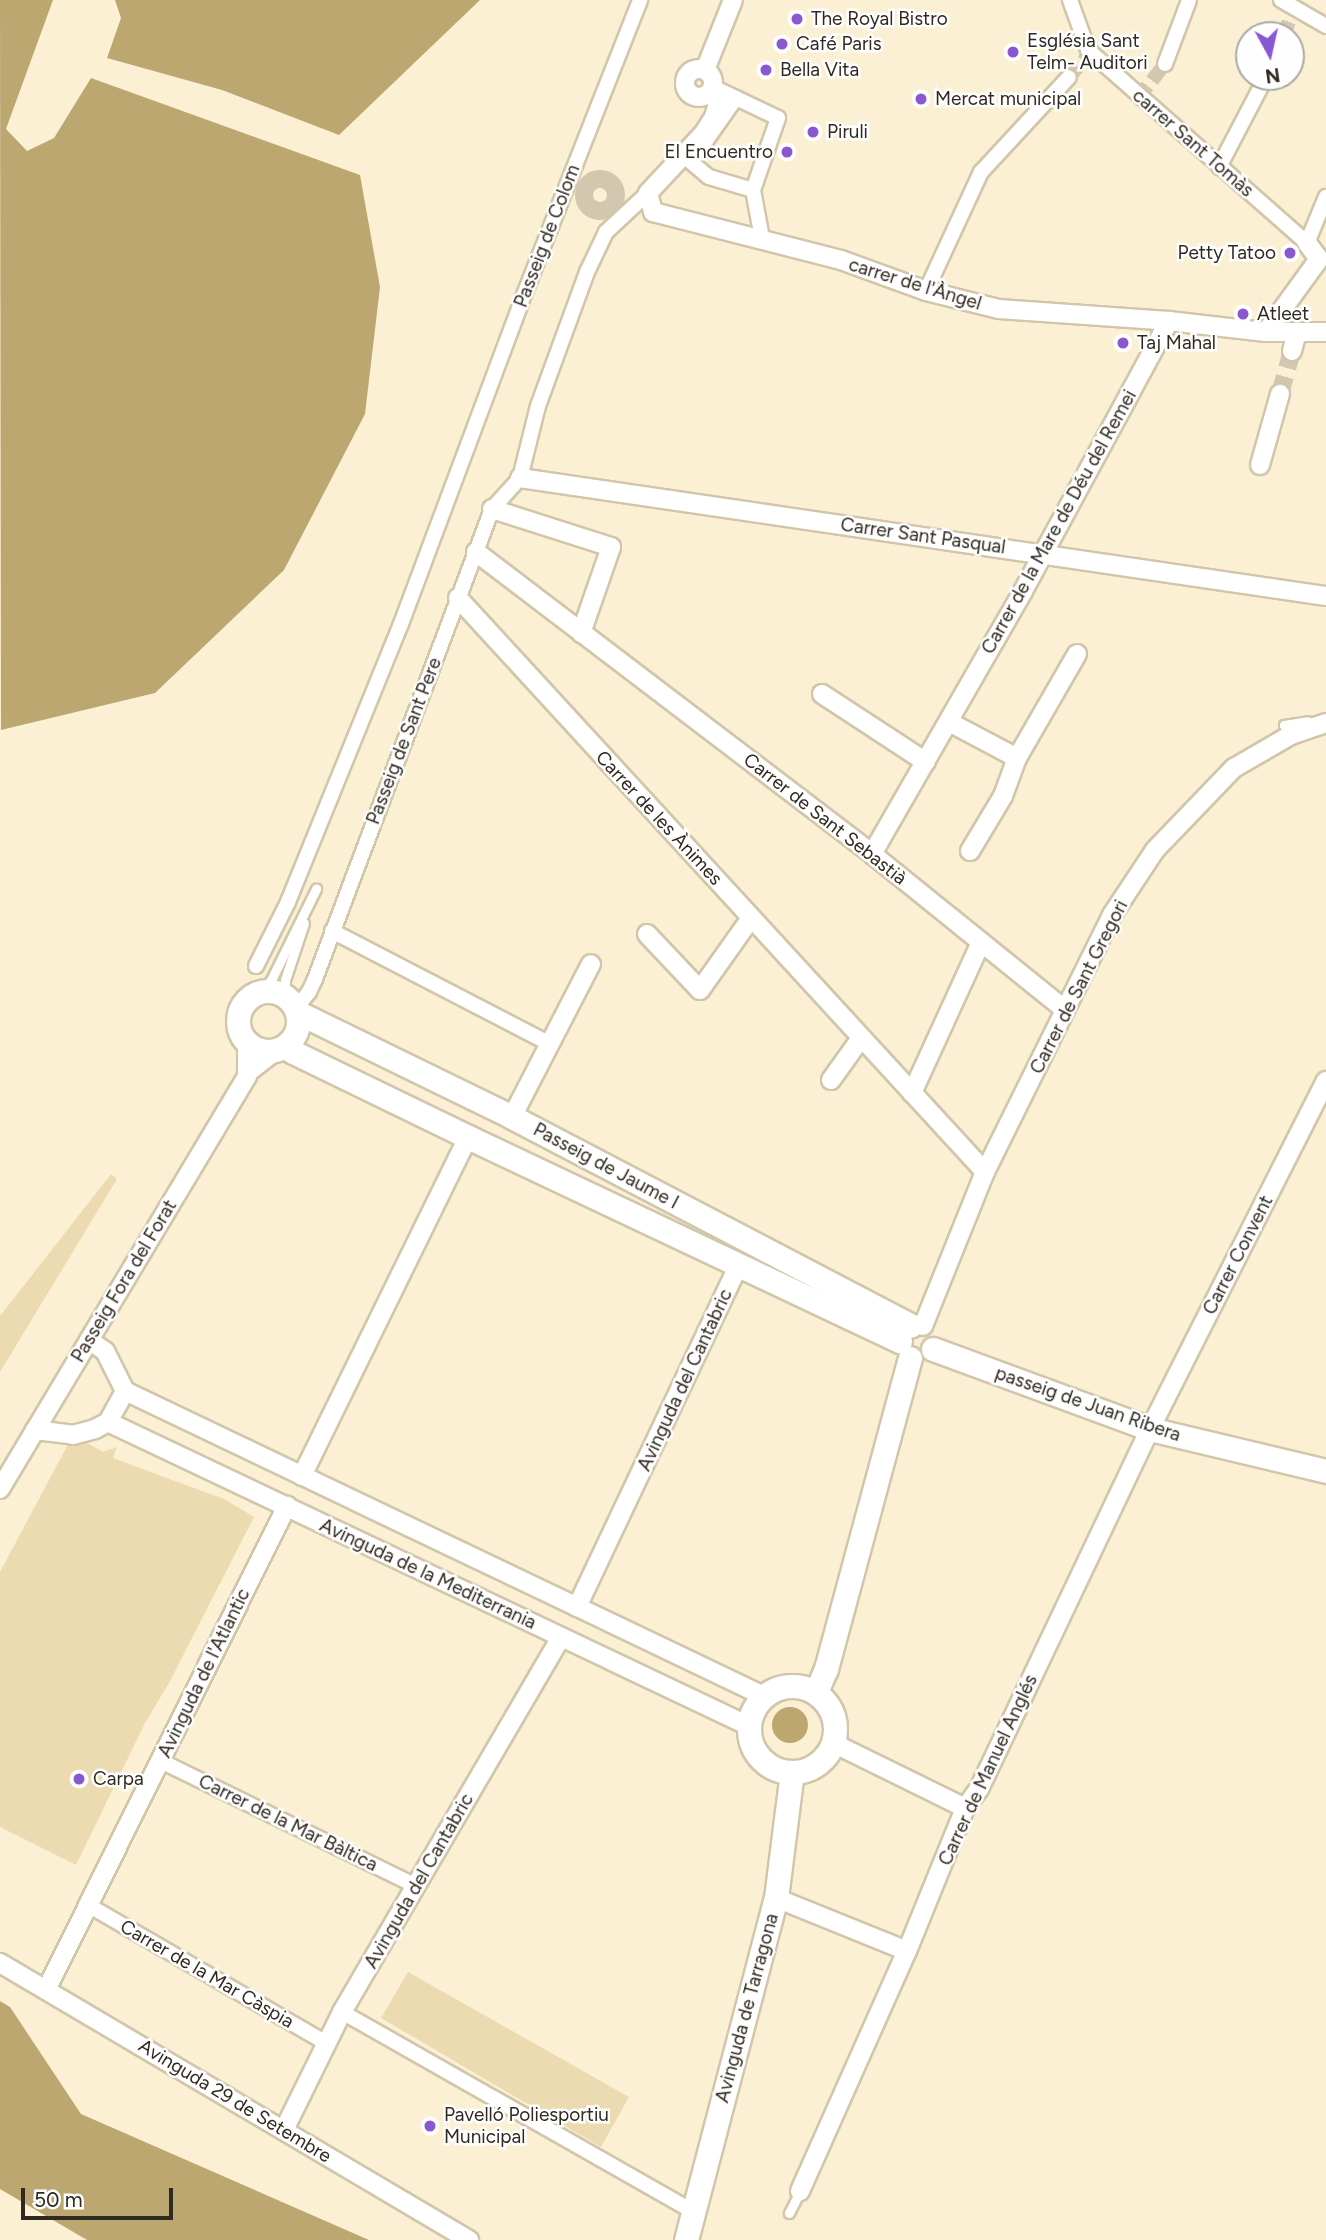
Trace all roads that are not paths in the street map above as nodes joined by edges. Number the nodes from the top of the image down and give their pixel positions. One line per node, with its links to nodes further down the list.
1 (640, 0): 49 (street, Passeig de Colom)
2 (733, 0): 8 (street)
3 (1070, 0): 13 (street, carrer Sant Tomàs)
4 (1189, 0): 7 (street)
5 (1291, 2): 6 (street)
6 (1326, 26)
7 (1166, 64)
8 (705, 70): 10 (street); 10 (street)
9 (1069, 77): 19 (street)
10 (712, 89): 12 (street); 15 (street)
11 (1259, 91): 13 (street)
12 (736, 98): 14 (street); 14 (street)
13 (1219, 167): 18 (street, carrer Sant Tomàs)
14 (752, 190): 17 (street)
15 (648, 193): 17 (street, carrer de l'Àngel); 27 (street)
16 (1326, 197): 18 (street)
17 (762, 238): 19 (street, carrer de l'Àngel)
18 (1307, 243): 21 (street)
19 (926, 291): 20 (street, carrer de l'Àngel)
20 (1169, 321): 21 (street, carrer de l'Àngel); 30 (street, Carrer de la Mare de Déu del Remei)
21 (1266, 332): 22 (street, carrer de l'Àngel)
22 (1297, 332): 23 (street, carrer de l'Àngel); 24 (street)
23 (1326, 332)
24 (1292, 351)
25 (1280, 394): 26 (street)
26 (1260, 465)
27 (520, 478): 28 (street, Passeig de Sant Pere); 30 (street, Carrer Sant Pasqual)
28 (492, 509): 29 (street, Passeig de Sant Pere); 33 (street)
29 (476, 552): 32 (street, Passeig de Sant Pere); 33 (street, Carrer de Sant Sebastià)
30 (1041, 553): 31 (street, Carrer Sant Pasqual); 37 (street, Carrer de la Mare de Déu del Remei)
31 (1326, 596)
32 (458, 598): 44 (street, Carrer de les Ànimes); 45 (street, Passeig de Sant Pere)
33 (581, 633): 43 (street, Carrer de Sant Sebastià)
34 (1077, 654): 40 (street)
35 (822, 694): 41 (street)
36 (1326, 716): 39 (lane)
37 (949, 722): 40 (street); 41 (street, Carrer de la Mare de Déu del Remei)
38 (1326, 723): 39 (street, Carrer de Sant Gregori)
39 (1287, 730): 52 (street, Carrer de Sant Gregori)
40 (1017, 758): 42 (street)
41 (926, 762): 43 (street, Carrer de la Mare de Déu del Remei)
42 (970, 851)
43 (872, 854): 47 (street, Carrer de Sant Sebastià)
44 (751, 918): 46 (street); 53 (street, Carrer de les Ànimes)
45 (332, 931): 51 (street, Passeig de Sant Pere); 55 (street)
46 (647, 934)
47 (981, 942): 52 (street, Carrer de Sant Sebastià); 60 (street)
48 (591, 964): 55 (street)
49 (256, 966)
50 (260, 992): 51 (street); 51 (lane); 54 (street)
51 (297, 1002): 56 (street); 61 (street, Passeig de Jaume I)
52 (1065, 1010): 63 (street, Carrer de Sant Gregori)
53 (861, 1038): 58 (street); 60 (street, Carrer de les Ànimes)
54 (247, 1043): 56 (street); 57 (street)
55 (548, 1043): 61 (street)
56 (281, 1048): 57 (street, Passeig Fora del Forat); 62 (street, Passeig de Jaume I)
57 (247, 1073): 66 (street, Passeig Fora del Forat)
58 (831, 1080)
59 (1326, 1081): 69 (street, Carrer Convent)
60 (912, 1093): 63 (street, Carrer de les Ànimes)
61 (512, 1117): 65 (street, Passeig de Jaume I)
62 (468, 1137): 64 (street, Passeig de Jaume I); 72 (street)
63 (985, 1172): 65 (street, Carrer de Sant Gregori)
64 (738, 1266): 65 (street, Passeig de Jaume I); 75 (street, Avinguda del Cantabric)
65 (911, 1338): 69 (street, passeig de Juan Ribera); 77 (street)
66 (89, 1340): 67 (street); 70 (street, Passeig Fora del Forat)
67 (125, 1391): 68 (street); 72 (street, Avinguda de la Mediterrania)
68 (108, 1422): 70 (street); 74 (street, Avinguda de la Mediterrania)
69 (1150, 1429): 71 (street, passeig de Juan Ribera); 83 (street, Carrer de Manuel Anglés)
70 (35, 1430): 73 (street, Passeig Fora del Forat)
71 (1326, 1471)
72 (302, 1476): 75 (street, Avinguda de la Mediterrania)
73 (0, 1489)
74 (287, 1506): 76 (street, Avinguda de la Mediterrania); 81 (street, Avinguda de l'Atlantic)
75 (577, 1607): 78 (street, Avinguda de la Mediterrania)
76 (561, 1636): 79 (street, Avinguda de la Mediterrania); 84 (street, Avinguda del Cantabric)
77 (816, 1692): 78 (street); 80 (street)
78 (764, 1696): 79 (street)
79 (749, 1726): 82 (street)
80 (833, 1743): 82 (street); 83 (street)
81 (161, 1761): 84 (street, Carrer de la Mar Bàltica); 86 (street, Avinguda de l'Atlantic)
82 (792, 1772): 85 (street, Avinguda de Tarragona)
83 (965, 1808): 87 (street, Carrer de Manuel Anglés)
84 (416, 1885): 90 (street, Avinguda del Cantabric)
85 (776, 1899): 87 (street); 94 (street, Avinguda de Tarragona)
86 (88, 1905): 89 (street, Avinguda de l'Atlantic); 91 (street, Carrer de la Mar Càspia)
87 (907, 1951): 93 (street, Carrer de Manuel Anglés)
88 (0, 1963): 89 (street, Avinguda 29 de Setembre)
89 (46, 1990): 92 (street, Avinguda 29 de Setembre)
90 (342, 2012): 91 (street, Avinguda del Cantabric); 94 (street)
91 (327, 2043): 92 (street, Avinguda del Cantabric)
92 (284, 2130): 96 (street, Avinguda 29 de Setembre)
93 (800, 2191): 95 (lane)
94 (694, 2211): 97 (street, Avinguda de Tarragona)
95 (789, 2213)
96 (468, 2240)
97 (686, 2240)

